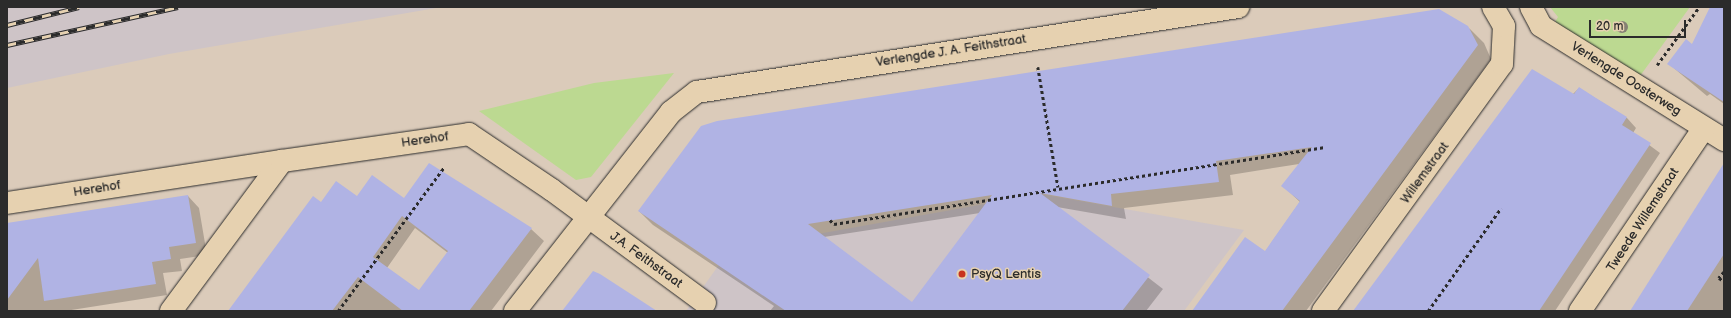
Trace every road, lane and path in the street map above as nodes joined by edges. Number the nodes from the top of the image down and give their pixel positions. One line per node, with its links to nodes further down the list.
1 (1238, 7): 5 (street, Verlengde J. A. Feithstraat)
2 (1493, 7): 23 (street, Willemstraat)
3 (1700, 7): 6 (path)
4 (1532, 11): 6 (street, Verlengde Oosterweg)
5 (1034, 38): 12 (path); 15 (street, Verlengde J. A. Feithstraat)
6 (1640, 88): 7 (street, Verlengde Oosterweg)
7 (1704, 128): 9 (street, Verlengde Oosterweg); 25 (street, Tweede Willemstraat)
8 (469, 134): 11 (street, Herehof); 15 (street, J.A. Feithstraat); 21 (path)
9 (1724, 140)
10 (1325, 147): 12 (path)
11 (282, 160): 13 (street, Herehof); 20 (street)
12 (1058, 187): 16 (path)
13 (7, 203)
14 (1501, 208): 24 (path)
15 (587, 217): 19 (street, J.A. Feithstraat); 22 (street)
16 (830, 220)
17 (1724, 272): 18 (path)
18 (1724, 281)
19 (705, 303)
20 (171, 311)
21 (338, 311)
22 (515, 311)
23 (1323, 311)
24 (1428, 311)
25 (1580, 311)

